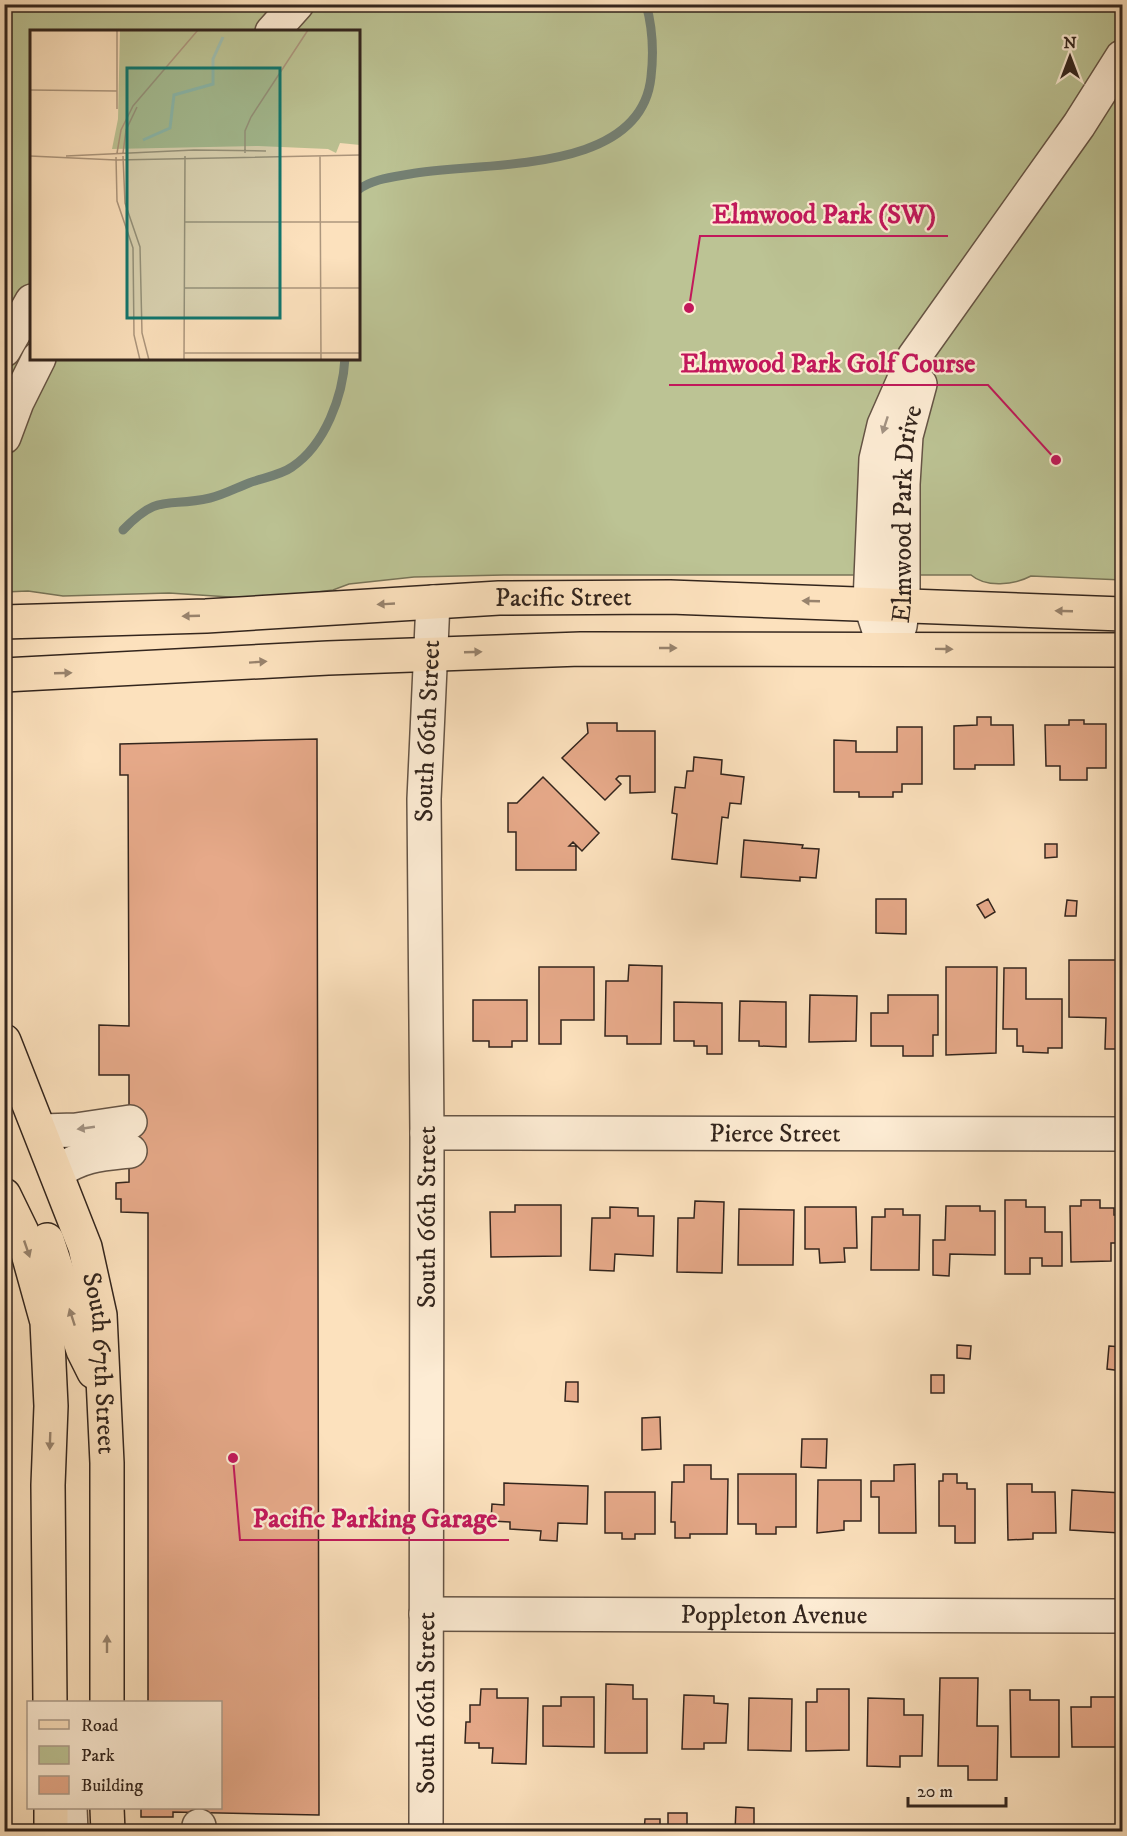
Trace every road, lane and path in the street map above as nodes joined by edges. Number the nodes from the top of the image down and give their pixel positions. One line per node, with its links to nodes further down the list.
1 (297, 4): 2 (street)
2 (274, 30)
3 (1122, 57): 4 (street, Elmwood Park Drive)
4 (953, 302): 10 (street, Elmwood Park Drive, one-way to 10); 11 (street, Elmwood Park Drive)
5 (30, 304): 6 (street)
6 (4, 350)
7 (38, 360): 8 (street)
8 (4, 437)
9 (433, 602): 10 (main road, Pacific Street, one-way to 9); 13 (main road, Pacific Street, one-way to 13); 16 (street, South 66th Street)
10 (870, 603): 11 (main road, Pacific Street); 14 (street, Elmwood Park Drive)
11 (903, 604): 12 (main road, Pacific Street, one-way to 11); 14 (street, Elmwood Park Drive)
12 (1122, 614)
13 (4, 622)
14 (885, 649): 15 (main road, Pacific Street, one-way to 15); 16 (main road, Pacific Street, one-way to 14)
15 (1122, 650)
16 (431, 654): 17 (main road, Pacific Street, one-way to 16); 20 (street, South 66th Street)
17 (4, 675)
18 (4, 1041): 19 (main road, South 67th Street)
19 (40, 1131): 22 (main road, South 67th Street); 22 (street, one-way to 19)
20 (427, 1133): 21 (street, Pierce Street); 27 (street, South 66th Street)
21 (1122, 1134)
22 (58, 1172): 25 (main road, South 67th Street)
23 (4, 1182): 25 (main road, one-way to 23)
24 (4, 1195): 26 (main road, South 67th Street, one-way to 26)
25 (103, 1389): 31 (main road, South 67th Street, one-way to 25)
26 (50, 1603): 29 (main road, South 67th Street); 30 (street)
27 (426, 1614): 28 (street, Poppleton Avenue); 38 (street, South 66th Street)
28 (1122, 1616)
29 (50, 1701)
30 (66, 1701)
31 (107, 1701)
32 (51, 1809): 35 (main road)
33 (70, 1809): 36 (street)
34 (107, 1809): 37 (main road)
35 (51, 1832)
36 (71, 1832)
37 (108, 1832)
38 (426, 1832)

